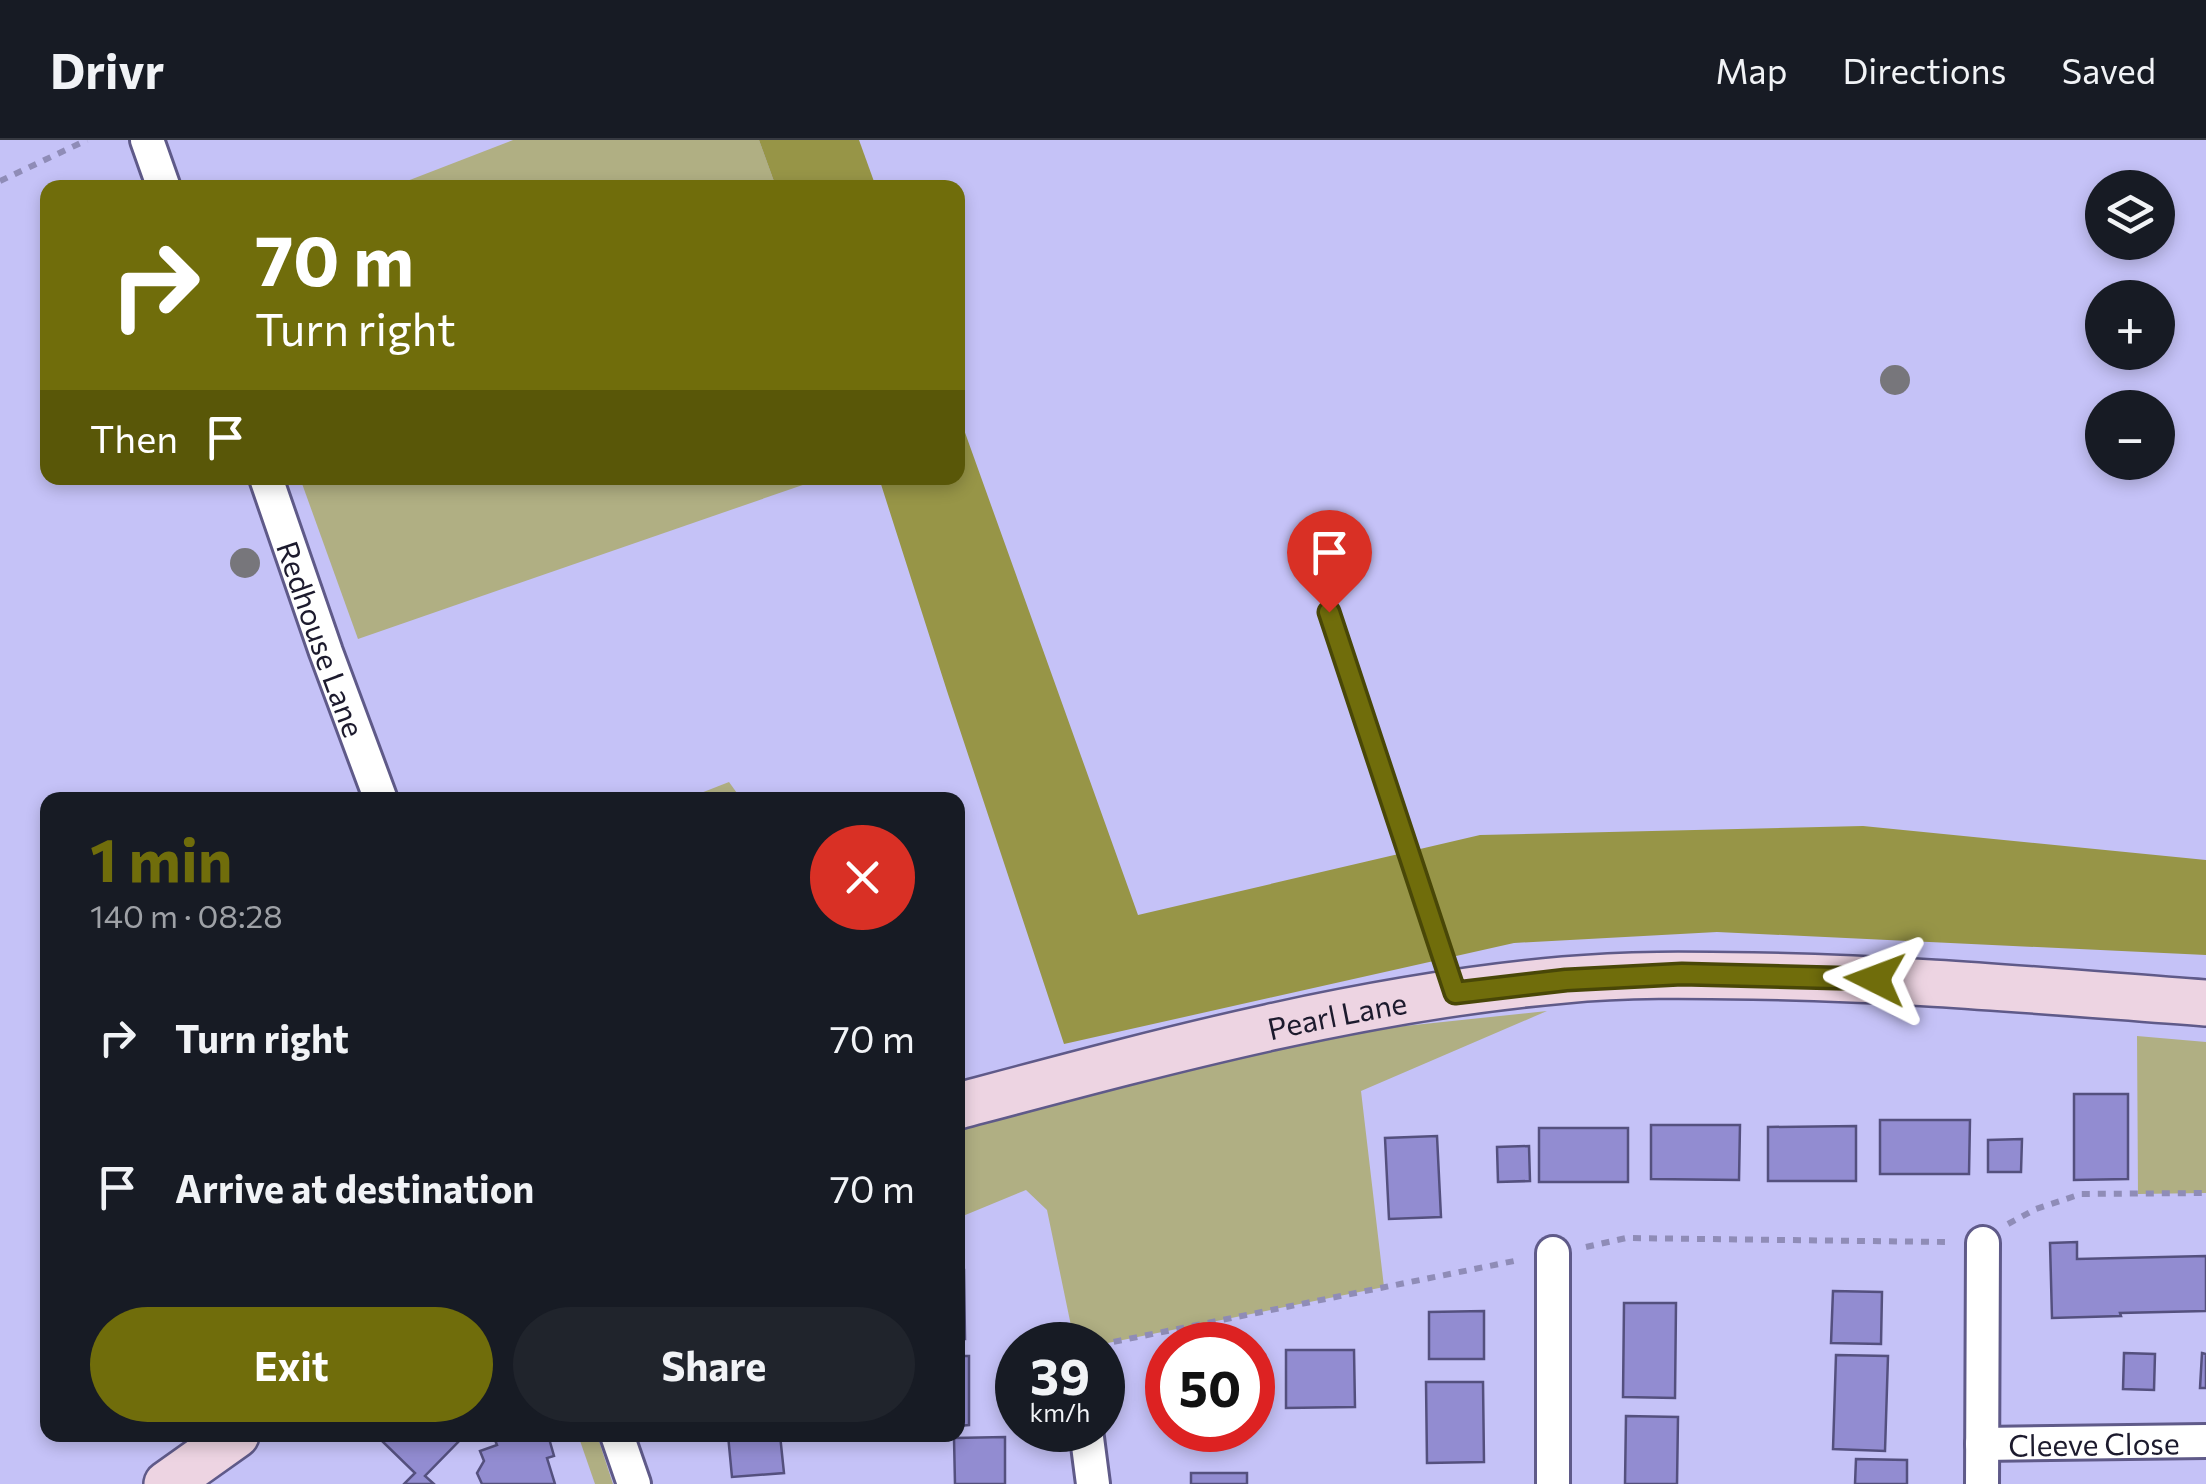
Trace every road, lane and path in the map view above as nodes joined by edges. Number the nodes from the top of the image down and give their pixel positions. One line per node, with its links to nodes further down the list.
1 (88, 140): 3 (path)
2 (147, 140): 4 (street)
3 (0, 180)
4 (161, 180)
5 (268, 485): 7 (street, Redhouse Lane)
6 (1329, 612): 8 (lane)
7 (378, 792)
8 (1455, 993): 9 (main road, Pearl Lane); 10 (main road, Pearl Lane)
9 (2206, 1003)
10 (965, 1104)
11 (2206, 1193): 12 (path)
12 (1983, 1243): 13 (path); 18 (street, Cleeve Close)
13 (1553, 1254): 14 (path); 23 (street)
14 (1125, 1340)
15 (2206, 1441): 18 (street, Cleeve Close)
16 (226, 1442): 20 (main road)
17 (619, 1442): 21 (street)
18 (1982, 1444): 24 (street, Cleeve Close)
19 (1089, 1452): 22 (street)
20 (167, 1484)
21 (634, 1484)
22 (1093, 1484)
23 (1553, 1484)
24 (1982, 1484)

